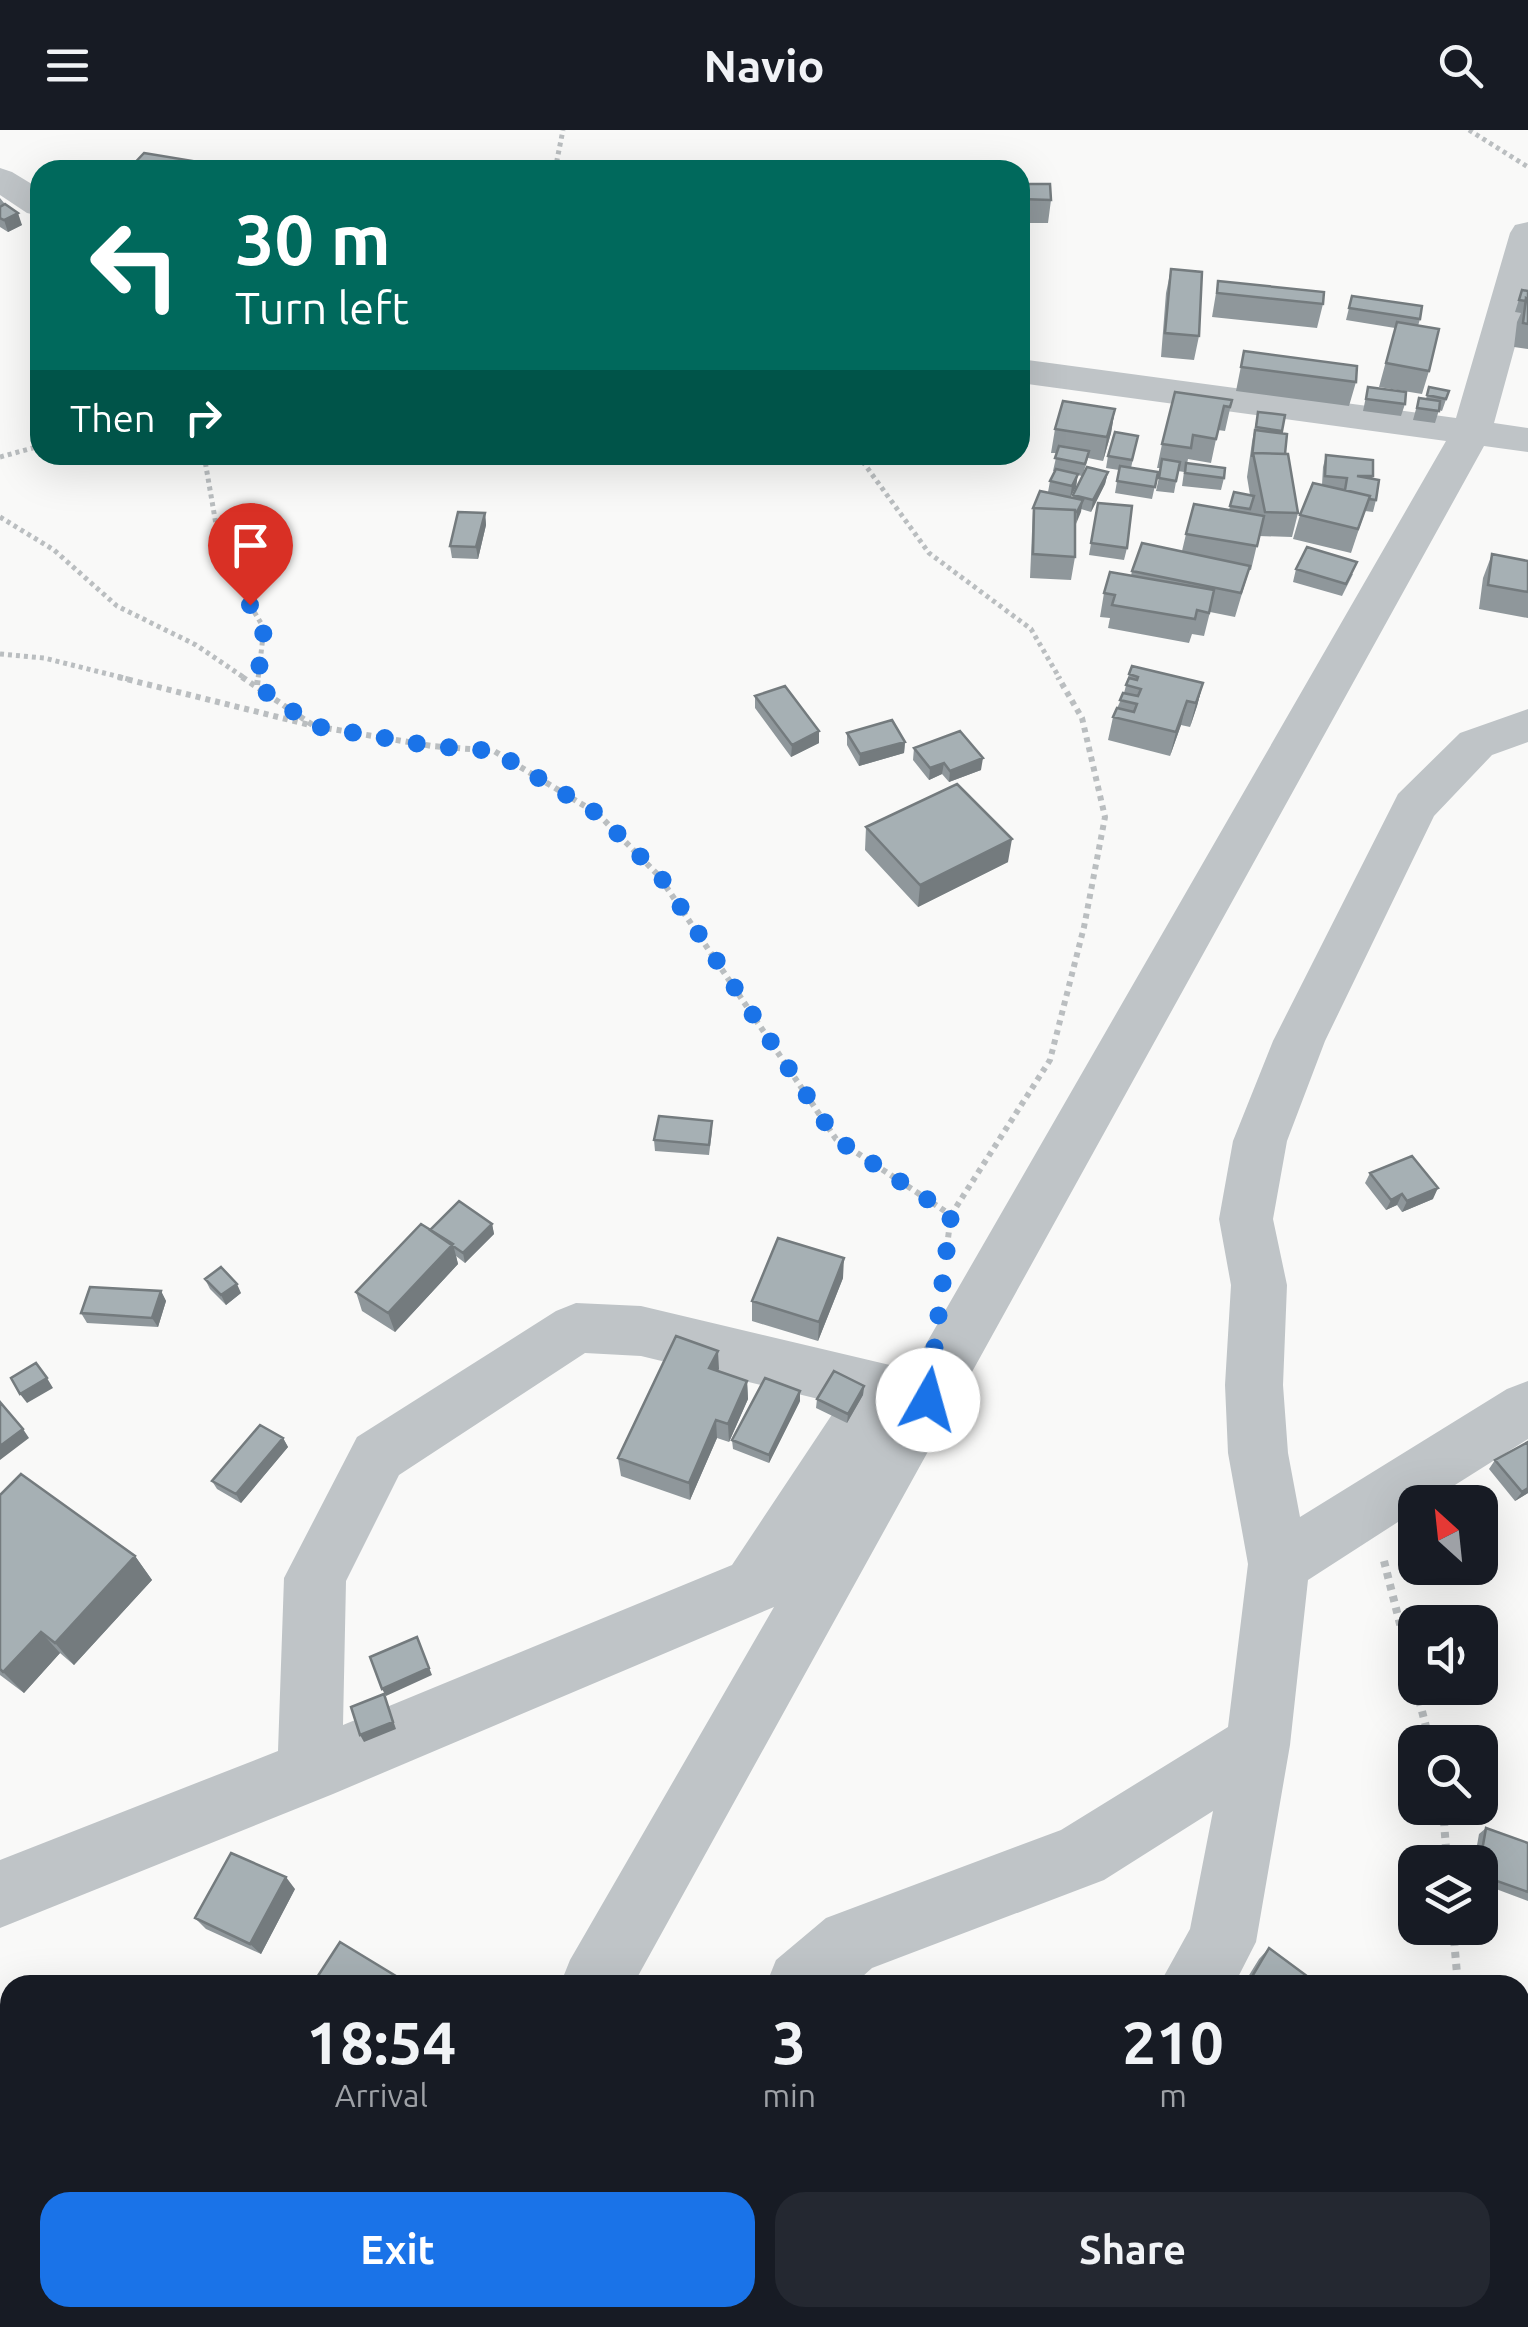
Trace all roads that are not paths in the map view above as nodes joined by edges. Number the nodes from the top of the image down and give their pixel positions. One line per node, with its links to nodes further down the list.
1 (0, 179): 2 (street)
2 (30, 198)
3 (1528, 233): 5 (street)
4 (1030, 372): 5 (street)
5 (1472, 431): 6 (street); 8 (street)
6 (1528, 440)
7 (1528, 725): 10 (street)
8 (905, 1395): 12 (street); 12 (street); 14 (street)
9 (1528, 1407): 10 (street)
10 (1279, 1564): 11 (street)
11 (1258, 1745): 15 (street); 16 (street)
12 (310, 1771): 13 (street)
13 (0, 1894)
14 (601, 1975)
15 (813, 1975)
16 (1201, 1975)

